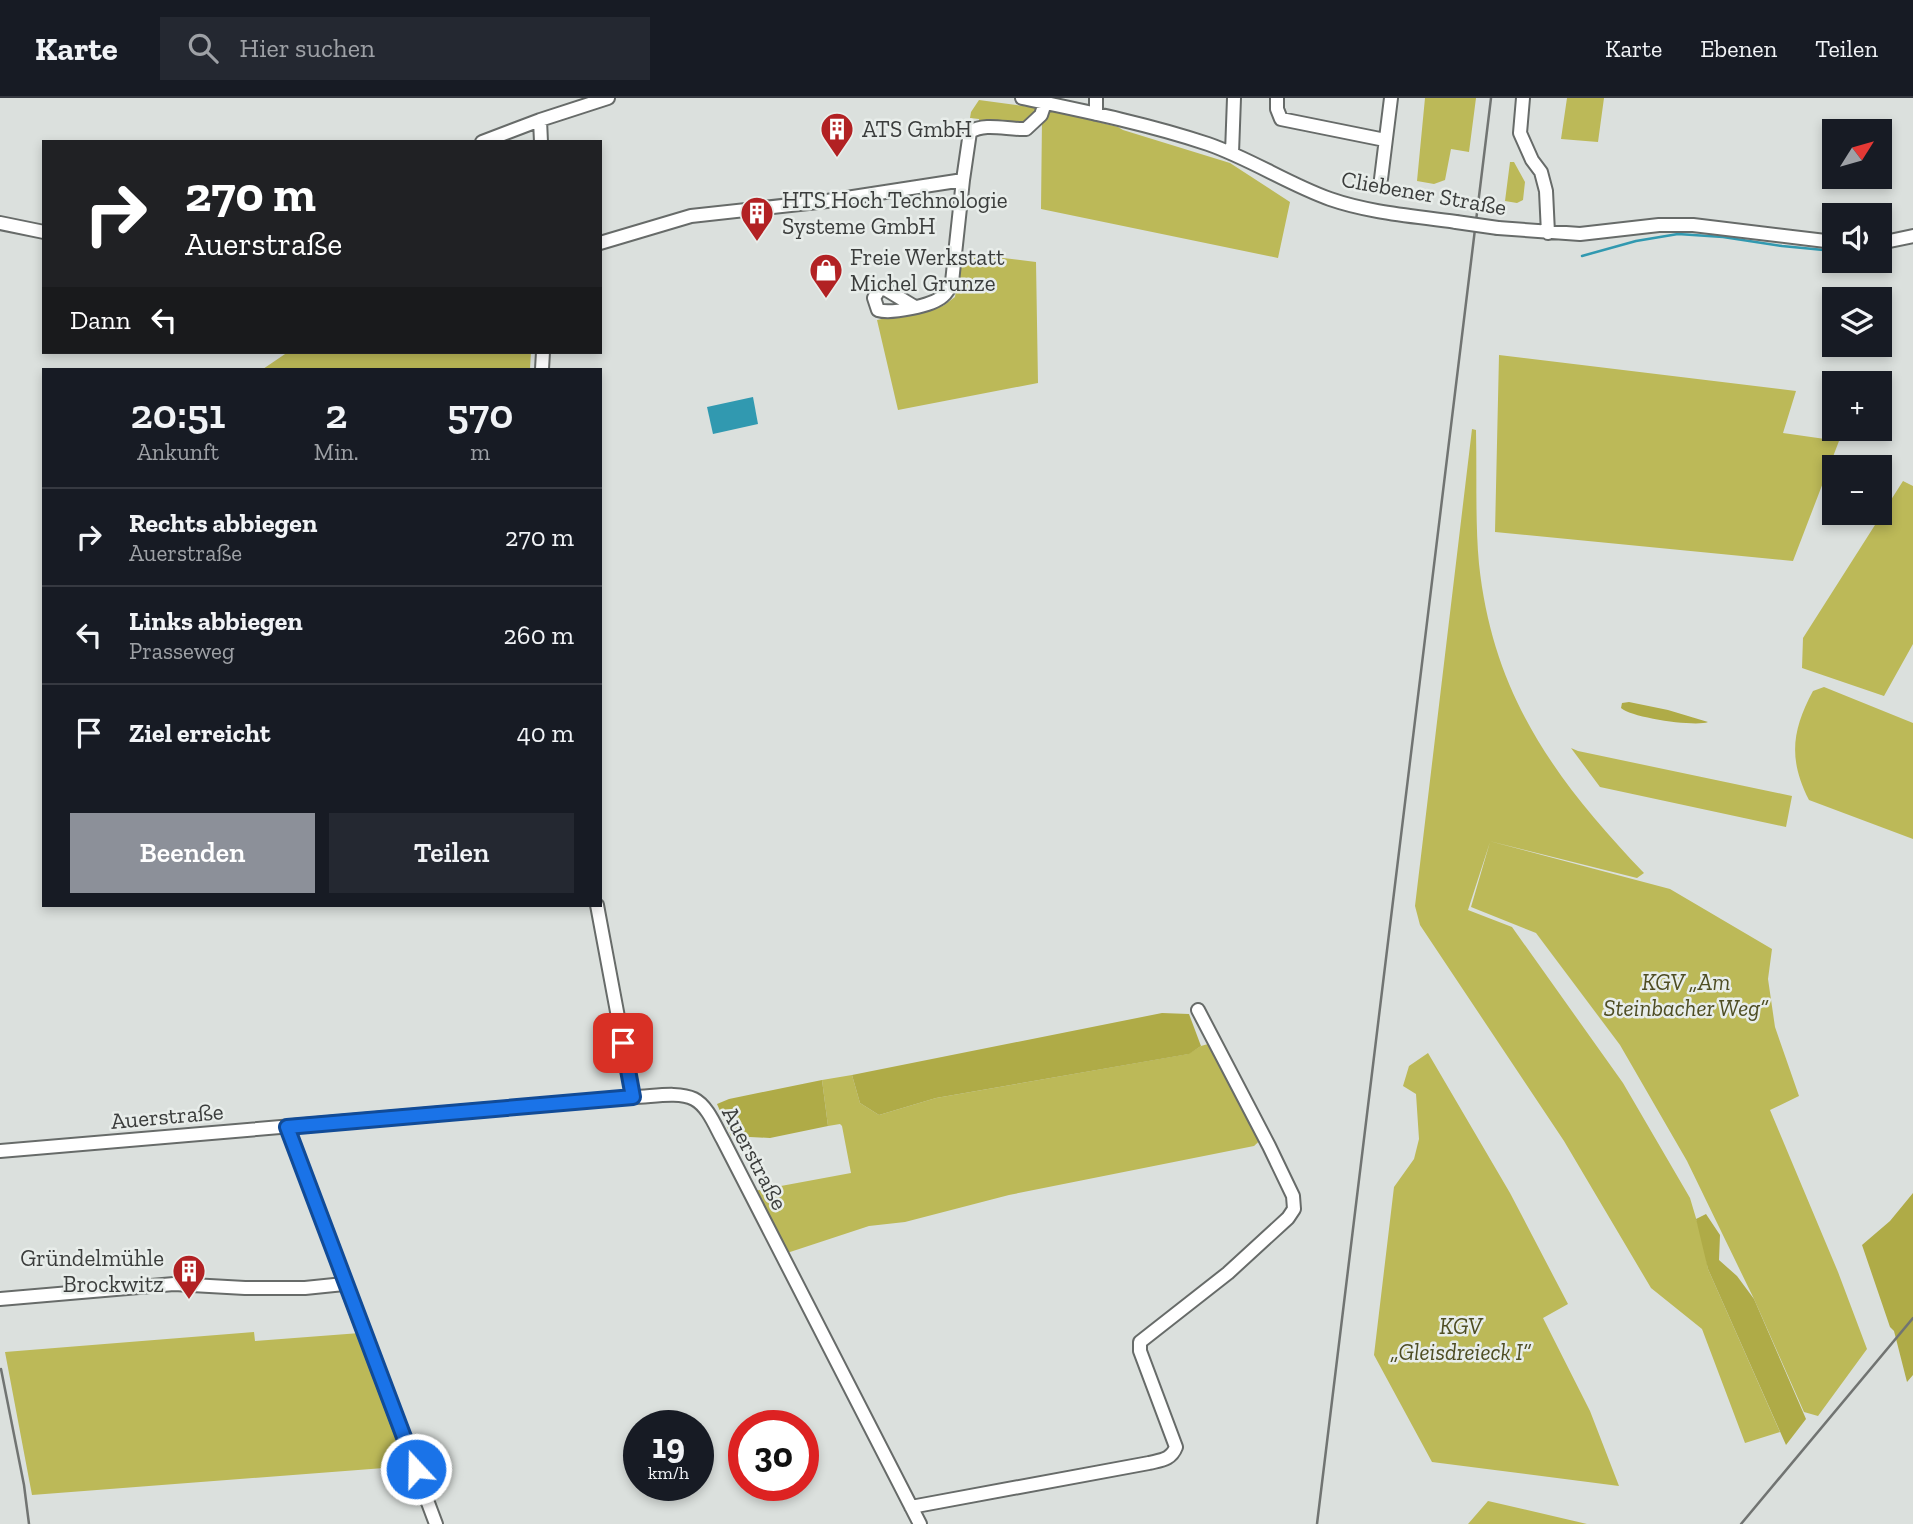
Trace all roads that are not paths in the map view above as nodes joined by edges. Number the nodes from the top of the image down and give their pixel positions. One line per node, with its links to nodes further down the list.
1 (608, 98): 10 (street)
2 (1022, 98): 8 (street, Cliebener Straße)
3 (1096, 98): 9 (street)
4 (1234, 98): 14 (street)
5 (1277, 98): 13 (street)
6 (1391, 98): 13 (street)
7 (1523, 98): 19 (street)
8 (1045, 103): 9 (street, Cliebener Straße); 16 (street)
9 (1096, 114): 14 (street, Cliebener Straße)
10 (540, 120): 11 (street); 12 (street)
11 (487, 140)
12 (541, 140)
13 (1385, 140): 15 (street)
14 (1231, 153): 19 (street, Cliebener Straße, bridge)
15 (1381, 179)
16 (962, 180): 23 (street); 24 (street)
17 (0, 223): 18 (street)
18 (42, 232)
19 (1548, 233): 22 (street, Cliebener Straße)
20 (1913, 236): 21 (street)
21 (1892, 240)
22 (1822, 241)
23 (602, 242)
24 (915, 307)
25 (597, 907): 27 (street)
26 (1198, 1010): 32 (street)
27 (633, 1097): 28 (street, Auerstraße); 32 (street, Auerstraße)
28 (287, 1127): 29 (street, Auerstraße); 30 (street)
29 (0, 1151)
30 (344, 1284): 31 (street); 33 (street)
31 (0, 1299)
32 (911, 1507): 34 (street, Auerstraße)
33 (436, 1524)
34 (920, 1524)

